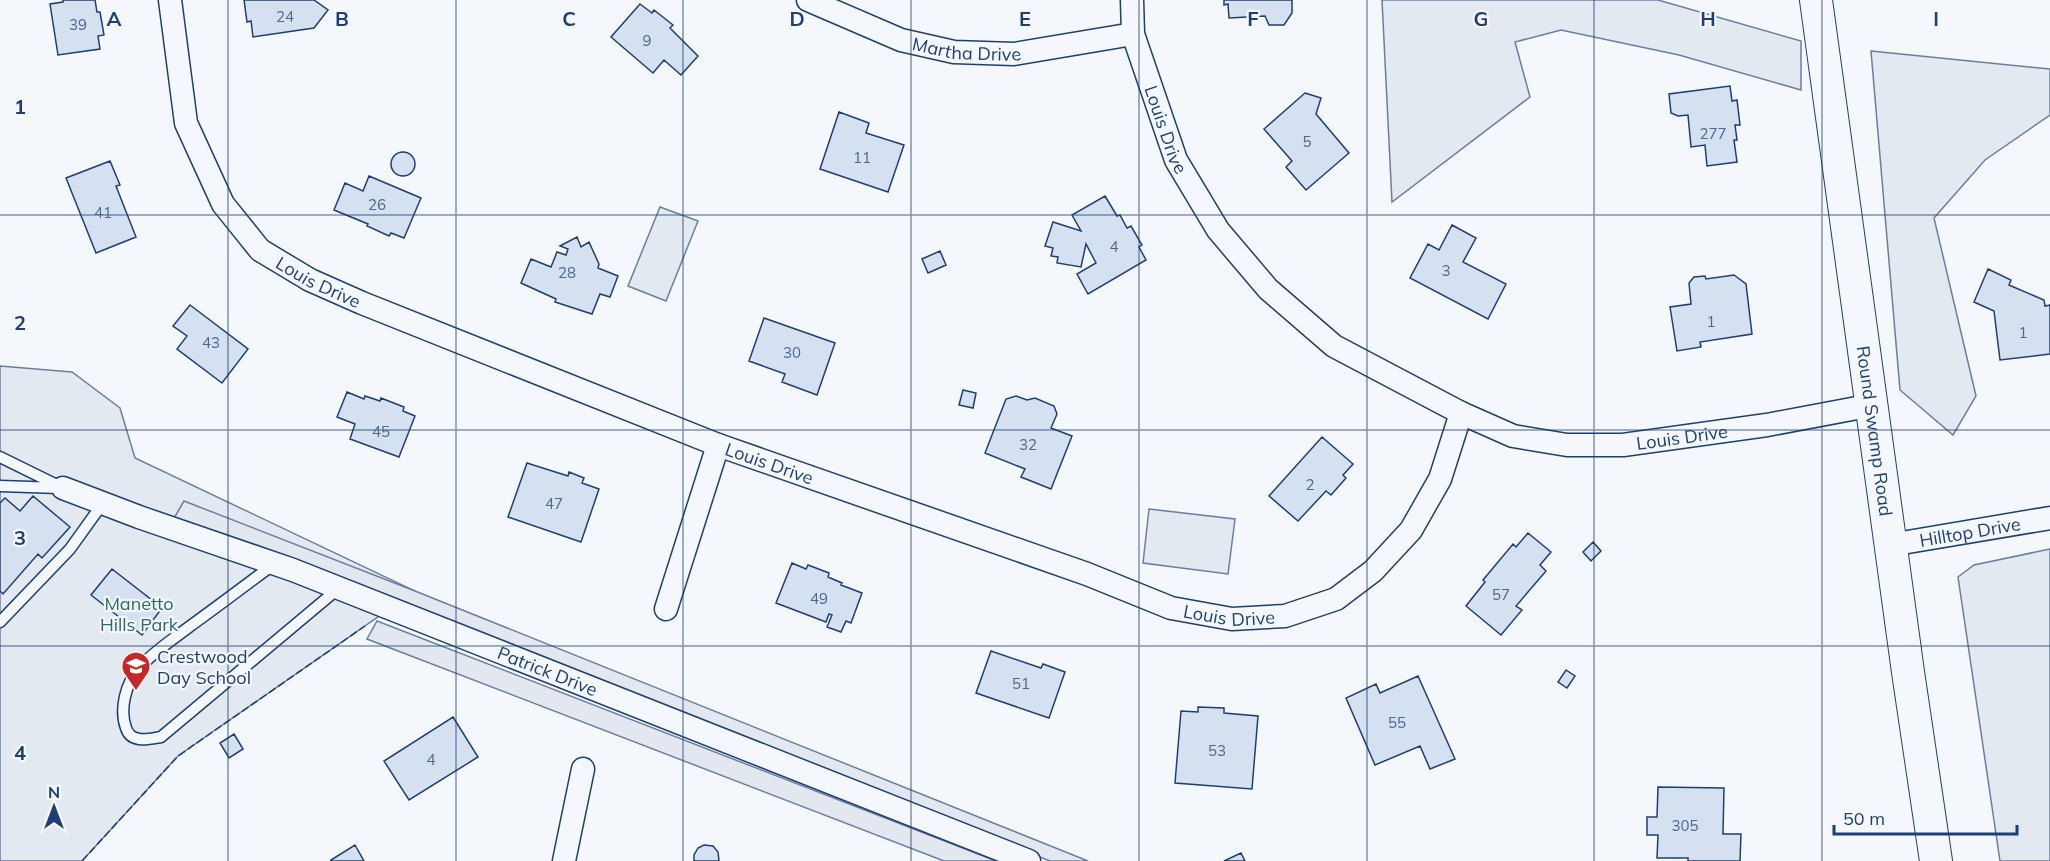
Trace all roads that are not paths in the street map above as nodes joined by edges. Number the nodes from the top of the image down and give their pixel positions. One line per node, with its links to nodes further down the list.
1 (170, 0): 8 (street, Louis Drive)
2 (808, 0): 5 (street, Martha Drive)
3 (1132, 0): 5 (street, Louis Drive)
4 (1816, 0): 6 (street, Round Swamp Road)
5 (1133, 34): 7 (street, Louis Drive)
6 (1873, 405): 7 (street, Louis Drive); 14 (street, Round Swamp Road)
7 (1461, 413): 8 (street, Louis Drive)
8 (718, 445): 17 (street)
9 (0, 457): 11 (lane)
10 (0, 486): 11 (lane)
11 (63, 488): 12 (street, Patrick Drive)
12 (103, 503): 15 (street, Patrick Drive); 18 (lane)
13 (2050, 518): 14 (street, Hilltop Drive)
14 (1890, 545): 22 (street, Round Swamp Road)
15 (275, 564): 16 (street, Patrick Drive); 16 (lane)
16 (339, 588): 21 (street, Patrick Drive)
17 (666, 609)
18 (0, 622)
19 (583, 770): 20 (street)
20 (564, 861)
21 (1029, 861)
22 (1936, 861)

